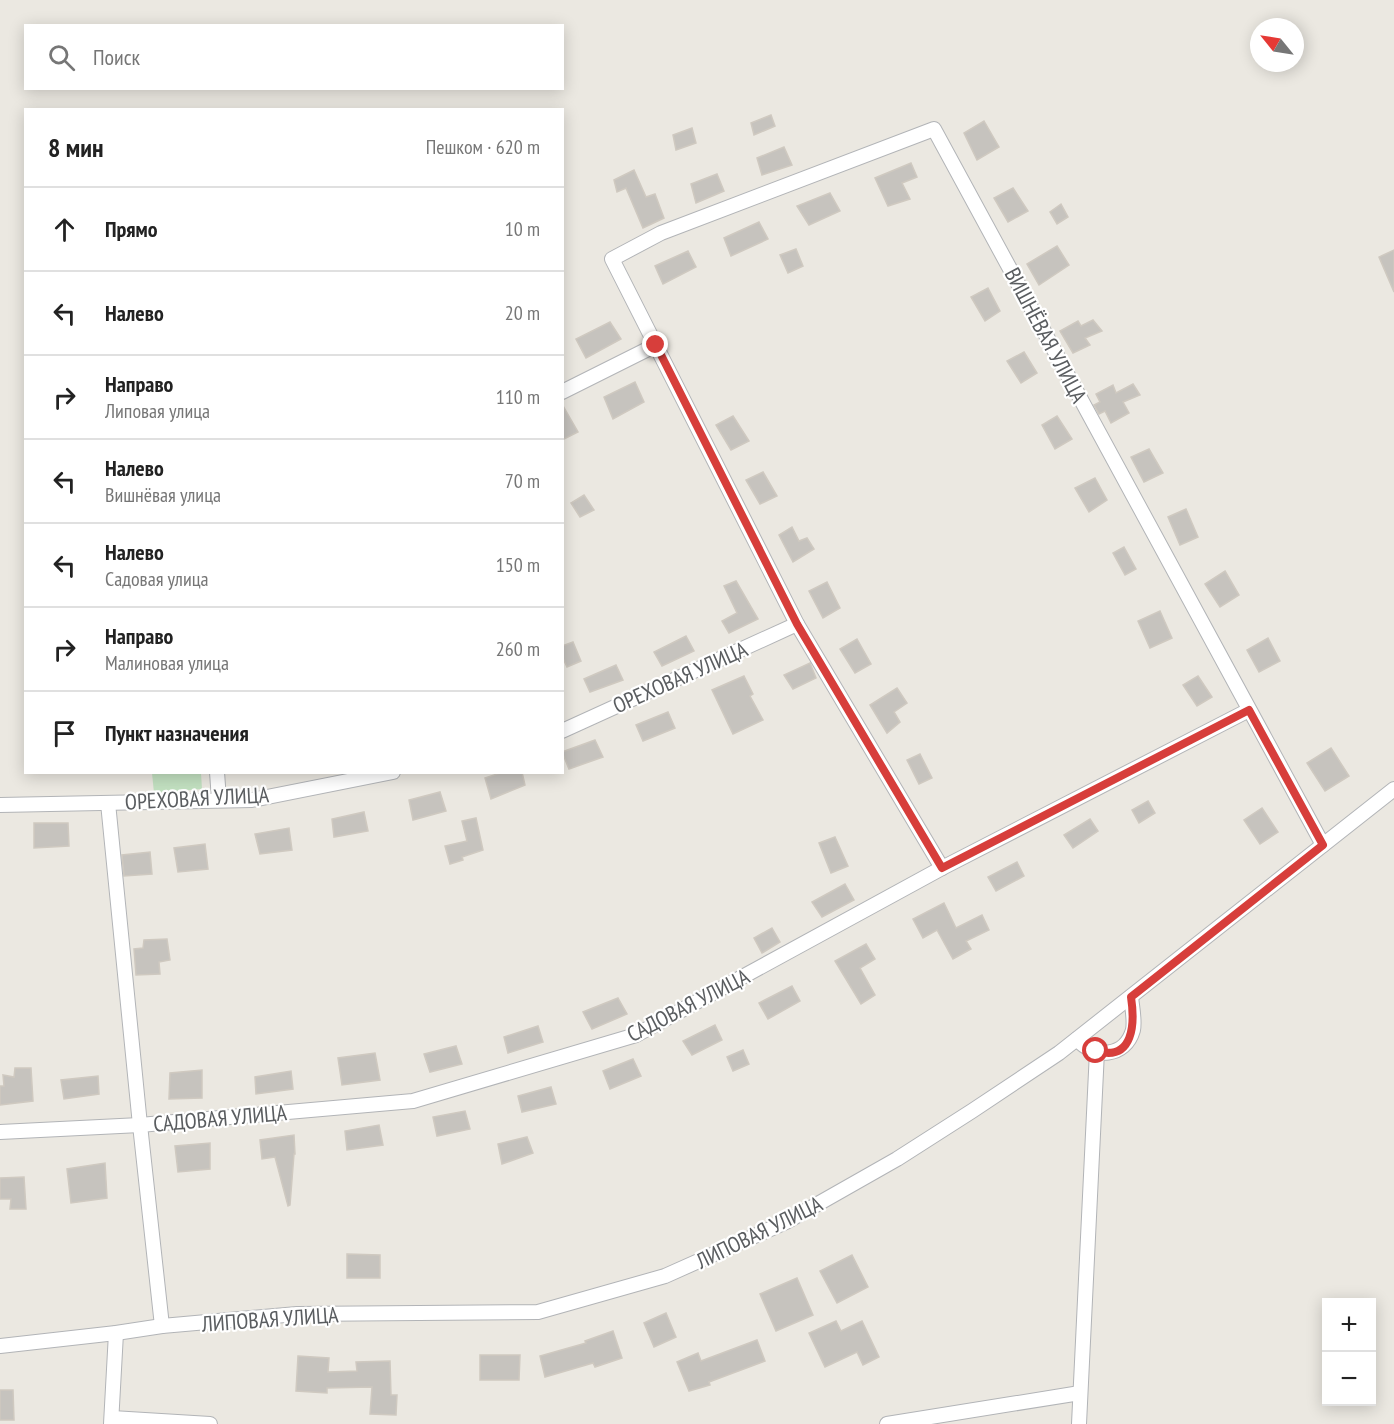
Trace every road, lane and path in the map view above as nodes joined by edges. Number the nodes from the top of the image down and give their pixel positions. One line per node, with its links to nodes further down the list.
1 (656, 345): 2 (street); 3 (street); 4 (street, ВИШНЁВАЯ УЛИЦА)
2 (564, 391)
3 (797, 624): 5 (street, ОРЕХОВАЯ УЛИЦА); 13 (street)
4 (1249, 710): 12 (street, ВИШНЁВАЯ УЛИЦА); 13 (street, САДОВАЯ УЛИЦА)
5 (564, 730)
6 (217, 774): 9 (street)
7 (383, 774): 9 (street, ОРЕХОВАЯ УЛИЦА)
8 (1394, 789): 12 (street, ЛИПОВАЯ УЛИЦА)
9 (219, 801): 10 (street, ОРЕХОВАЯ УЛИЦА)
10 (108, 803): 11 (street, ОРЕХОВАЯ УЛИЦА); 17 (street)
11 (0, 805)
12 (1323, 845): 14 (street, ЛИПОВАЯ УЛИЦА)
13 (942, 868): 17 (street, САДОВАЯ УЛИЦА)
14 (1131, 997): 15 (street, ЛИПОВАЯ УЛИЦА); 16 (street)
15 (1077, 1039): 16 (street); 19 (street, ЛИПОВАЯ УЛИЦА)
16 (1096, 1051): 22 (street)
17 (140, 1125): 18 (street, САДОВАЯ УЛИЦА); 19 (street)
18 (0, 1132)
19 (162, 1326): 20 (street, ЛИПОВАЯ УЛИЦА)
20 (116, 1334): 21 (street, ЛИПОВАЯ УЛИЦА); 23 (street)
21 (0, 1346)
22 (1080, 1393): 25 (street); 26 (street)
23 (111, 1421): 24 (street)
24 (210, 1424)
25 (886, 1424)
26 (1079, 1424)

